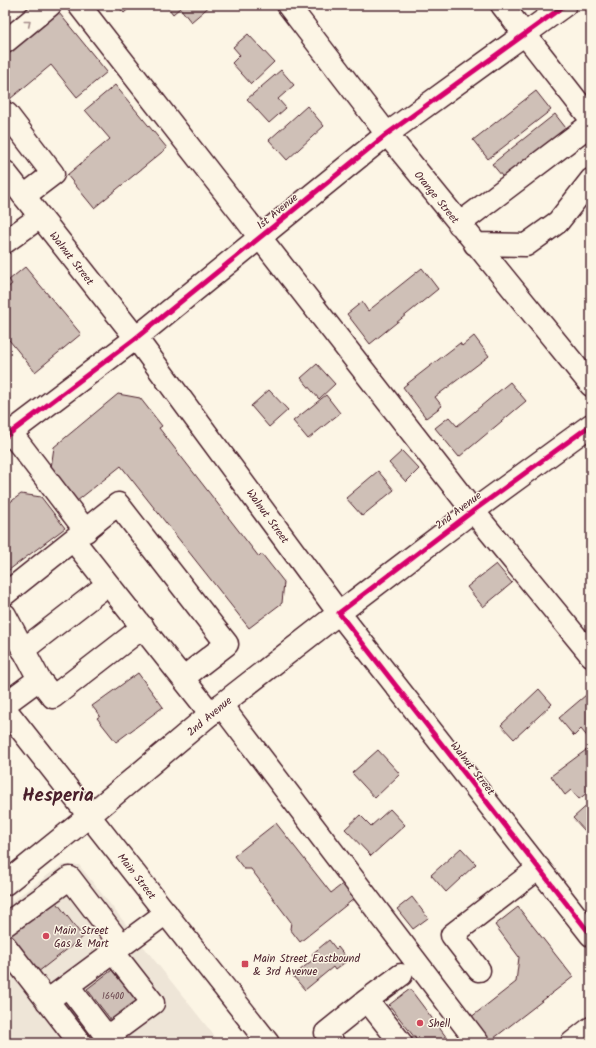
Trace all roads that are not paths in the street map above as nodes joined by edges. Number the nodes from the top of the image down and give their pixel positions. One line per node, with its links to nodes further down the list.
1 (50, 5): 7 (street, one-way to 1)
2 (79, 5): 17 (street)
3 (288, 5): 11 (street, Orange Street)
4 (502, 5): 6 (street)
5 (565, 5): 6 (street, 1st Avenue)
6 (524, 35): 9 (street); 11 (street, 1st Avenue)
7 (5, 42)
8 (6, 113): 14 (street)
9 (591, 119)
10 (591, 124): 16 (street)
11 (387, 134): 16 (street, Orange Street); 17 (street, 1st Avenue)
12 (5, 172): 14 (street, Walnut Street)
13 (591, 180): 19 (street)
14 (24, 196): 15 (street, Walnut Street)
15 (40, 217): 18 (street); 20 (street, Walnut Street)
16 (459, 224): 19 (street, Orange Street)
17 (260, 237): 20 (street, 1st Avenue); 24 (street)
18 (5, 242)
19 (475, 244): 21 (street, Orange Street)
20 (136, 338): 23 (street, 1st Avenue); 28 (street, Walnut Street)
21 (591, 385)
22 (591, 425): 24 (street, 2nd Avenue)
23 (8, 435): 25 (street)
24 (473, 511): 28 (street, 2nd Avenue); 32 (street)
25 (80, 536): 26 (street); 27 (street); 33 (street)
26 (108, 584): 30 (street); 31 (street)
27 (5, 594)
28 (339, 613): 37 (street, 2nd Avenue); 39 (street, Walnut Street)
29 (5, 615): 31 (street)
30 (143, 627): 33 (street); 34 (street)
31 (23, 650): 34 (street)
32 (591, 656)
33 (183, 678): 37 (street)
34 (39, 679): 35 (street)
35 (5, 704)
36 (5, 710): 38 (street, Main Street)
37 (216, 710): 38 (street, 2nd Avenue); 56 (street)
38 (89, 816): 40 (street, 2nd Avenue); 41 (street, Main Street)
39 (539, 868): 43 (street, Walnut Street); 46 (street)
40 (5, 884)
41 (166, 913): 45 (street); 53 (street, Main Street)
42 (5, 925): 45 (street)
43 (591, 935)
44 (5, 946): 50 (street)
45 (118, 949): 48 (street); 48 (street)
46 (479, 970)
47 (401, 975): 49 (street)
48 (68, 986): 50 (street)
49 (367, 1000): 54 (street); 55 (street)
50 (47, 1001): 52 (street)
51 (591, 1028): 57 (street)
52 (80, 1043)
53 (268, 1043)
54 (333, 1043)
55 (401, 1043)
56 (478, 1043)
57 (572, 1043)

